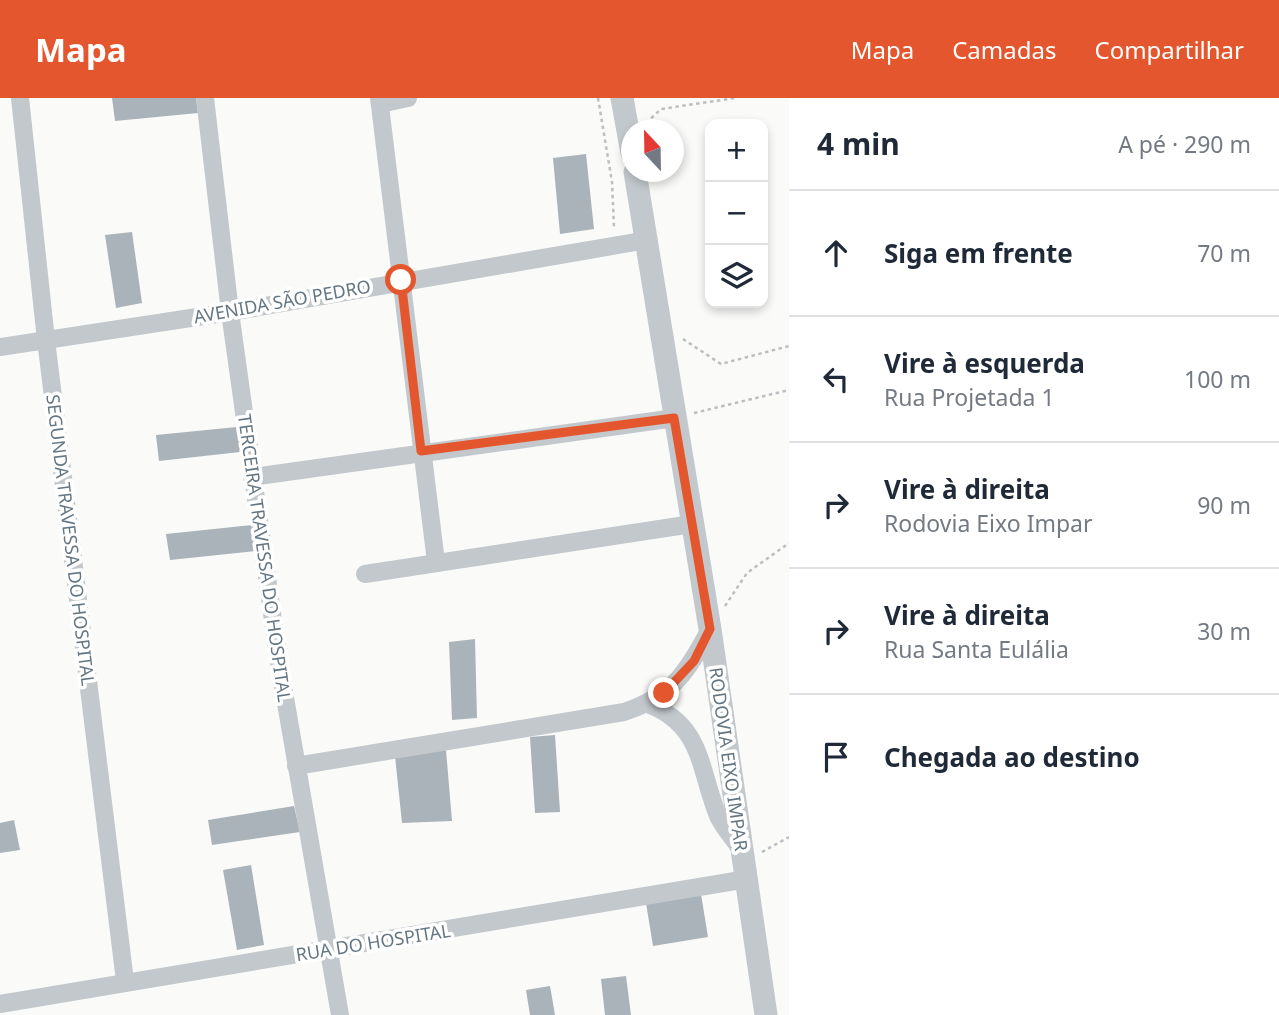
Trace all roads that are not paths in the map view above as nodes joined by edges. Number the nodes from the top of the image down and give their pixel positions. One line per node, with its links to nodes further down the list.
1 (20, 98): 11 (street, SEGUNDA TRAVESSA DO HOSPITAL)
2 (205, 98): 10 (street, TERCEIRA TRAVESSA DO HOSPITAL)
3 (408, 98): 5 (street)
4 (622, 98): 6 (street)
5 (379, 101): 9 (street)
6 (626, 119)
7 (637, 182): 8 (street, RODOVIA EIXO IMPAR)
8 (647, 240): 9 (street, AVENIDA SÃO PEDRO); 13 (street, RODOVIA EIXO IMPAR)
9 (401, 280): 10 (street, AVENIDA SÃO PEDRO); 14 (street)
10 (230, 312): 11 (street, AVENIDA SÃO PEDRO); 15 (street, TERCEIRA TRAVESSA DO HOSPITAL)
11 (46, 340): 12 (street, AVENIDA SÃO PEDRO); 24 (street, SEGUNDA TRAVESSA DO HOSPITAL)
12 (0, 347)
13 (674, 418): 14 (street); 16 (street, RODOVIA EIXO IMPAR)
14 (421, 451): 15 (street); 17 (street)
15 (252, 477): 21 (street, TERCEIRA TRAVESSA DO HOSPITAL)
16 (692, 524): 17 (street); 19 (street, RODOVIA EIXO IMPAR)
17 (436, 562): 18 (street)
18 (365, 574)
19 (710, 629): 20 (street); 22 (street, RODOVIA EIXO IMPAR)
20 (648, 704): 21 (street); 22 (street)
21 (296, 766): 23 (street, TERCEIRA TRAVESSA DO HOSPITAL)
22 (744, 864): 23 (street, RUA DO HOSPITAL); 27 (street, RODOVIA EIXO IMPAR)
23 (329, 950): 24 (street, RUA DO HOSPITAL); 26 (street, TERCEIRA TRAVESSA DO HOSPITAL)
24 (125, 981): 25 (street, RUA DO HOSPITAL)
25 (0, 1004)
26 (340, 1015)
27 (766, 1015)

